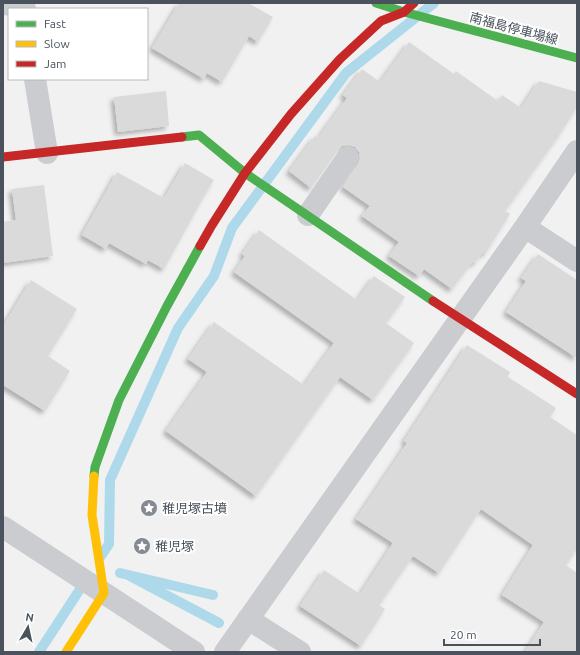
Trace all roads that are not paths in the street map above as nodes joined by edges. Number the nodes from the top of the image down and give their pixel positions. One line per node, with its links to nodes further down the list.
1 (376, 3): 5 (street, 南福島停車場線)
2 (414, 3): 5 (street)
3 (3, 4): 4 (street)
4 (25, 8)
5 (404, 12): 6 (street, 南福島停車場線); 12 (street)
6 (577, 58)
7 (35, 80): 9 (street)
8 (577, 151): 14 (street)
9 (46, 153): 10 (street); 12 (street)
10 (3, 157)
11 (348, 157): 13 (street)
12 (245, 173): 13 (street); 19 (street)
13 (308, 215): 16 (street)
14 (525, 227): 15 (street); 16 (street)
15 (577, 261)
16 (460, 319): 17 (street); 20 (street)
17 (577, 394)
18 (3, 527): 19 (street)
19 (104, 593): 21 (street); 22 (street)
20 (248, 619): 23 (street); 24 (street)
21 (66, 652)
22 (194, 652)
23 (225, 652)
24 (300, 652)

